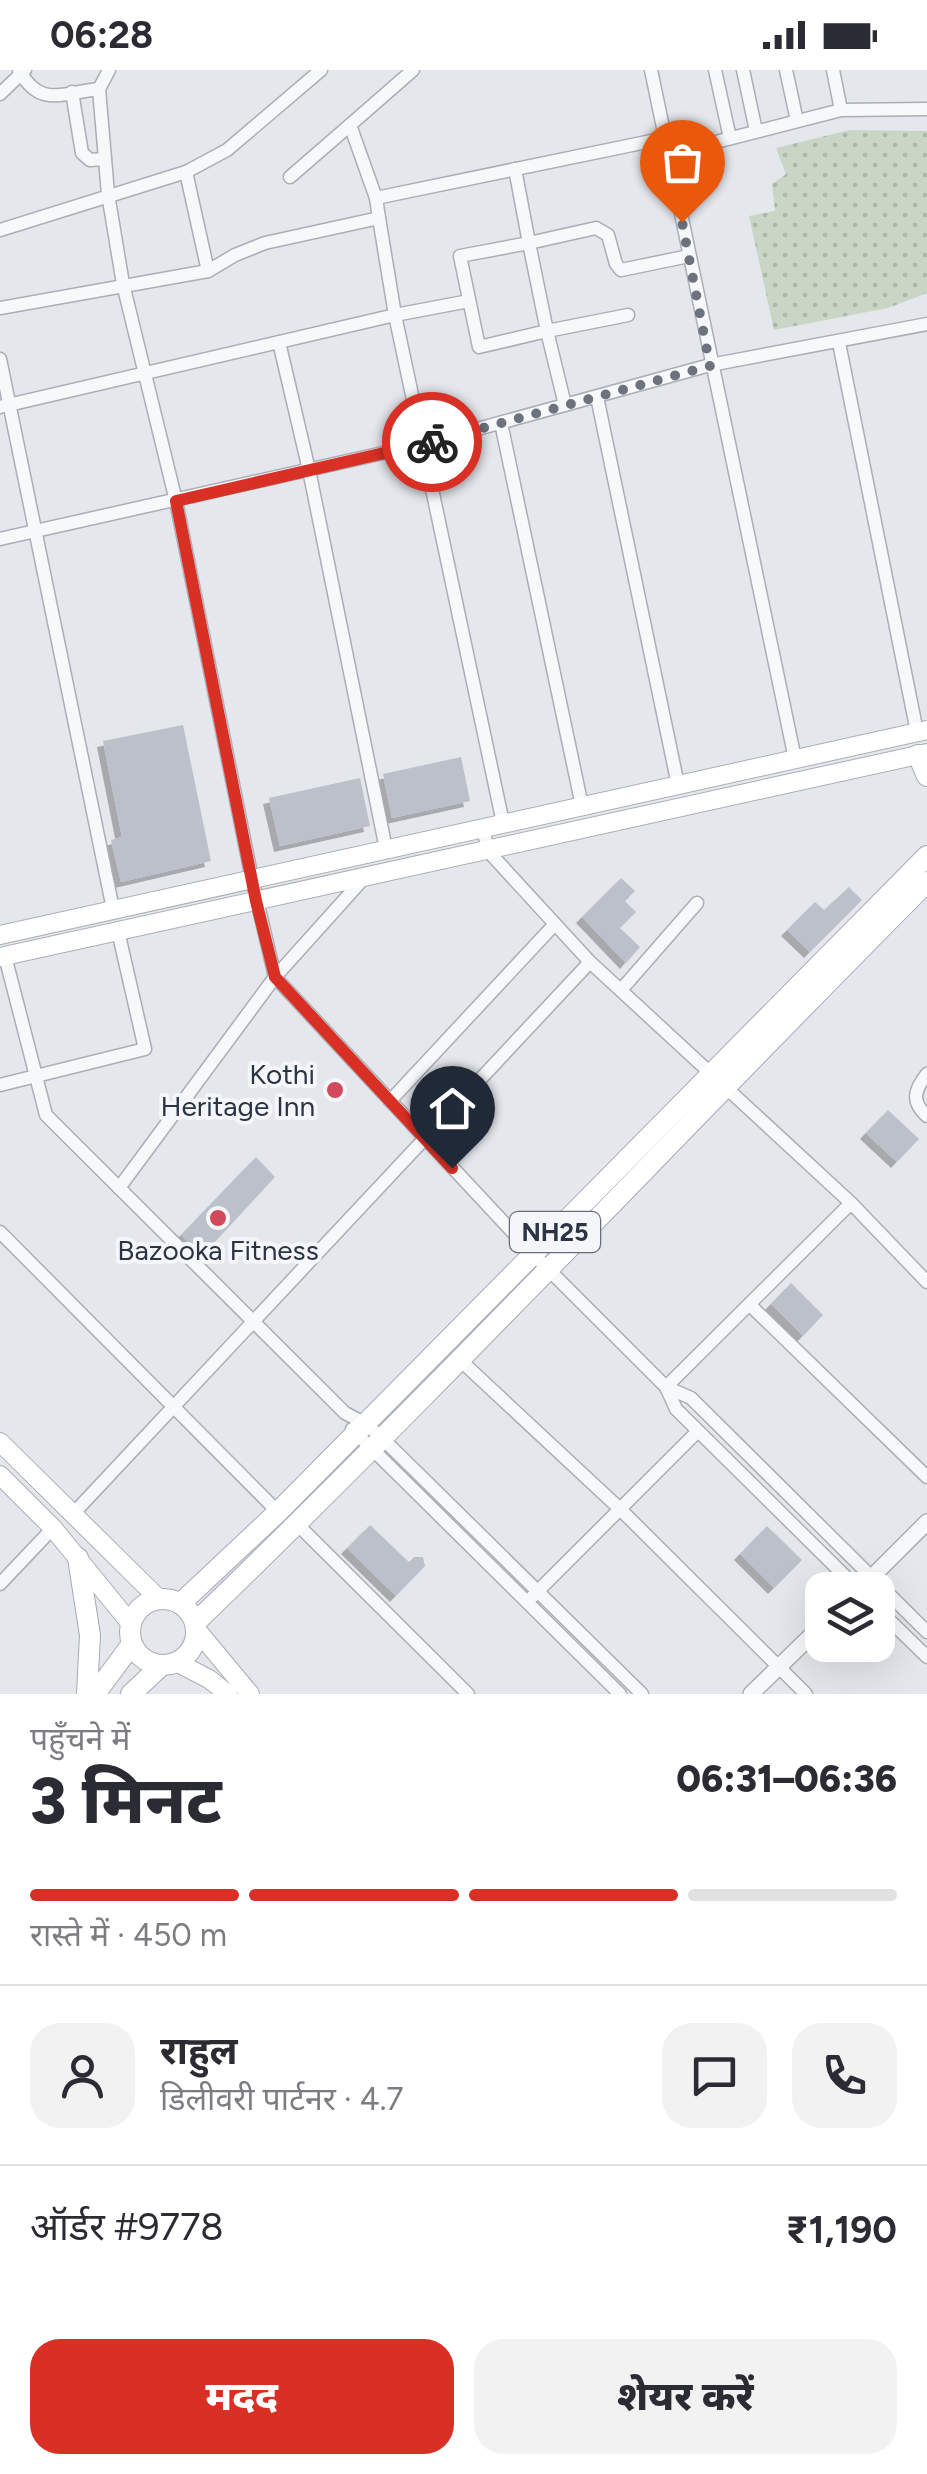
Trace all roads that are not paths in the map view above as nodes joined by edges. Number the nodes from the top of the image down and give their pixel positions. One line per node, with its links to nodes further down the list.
1 (109, 70): 10 (street)
2 (321, 70): 23 (street)
3 (413, 70): 16 (street)
4 (650, 70): 18 (street)
5 (715, 70): 19 (street)
6 (743, 70): 17 (street)
7 (786, 70): 15 (street)
8 (832, 70): 14 (street)
9 (22, 71): 11 (street); 12 (street)
10 (99, 89): 11 (street); 21 (street)
11 (72, 92): 21 (street)
12 (0, 94)
13 (927, 109): 14 (street)
14 (841, 110): 15 (street)
15 (796, 121): 17 (street)
16 (350, 125): 24 (street); 26 (street)
17 (756, 131): 19 (street)
18 (666, 138): 20 (street); 22 (street)
19 (730, 138): 20 (street)
20 (669, 154): 30 (street)
21 (105, 160): 25 (street)
22 (515, 169): 26 (street); 29 (street)
23 (186, 172): 25 (street); 31 (street)
24 (290, 177)
25 (108, 194): 28 (street); 32 (street)
26 (376, 198): 27 (street)
27 (379, 218): 31 (street); 36 (street)
28 (0, 230)
29 (529, 243): 30 (street); 33 (street); 38 (street)
30 (689, 256): 42 (street)
31 (208, 271): 32 (street)
32 (123, 284): 34 (street); 43 (street)
33 (469, 302): 36 (street); 38 (street)
34 (0, 308)
35 (628, 314): 38 (street)
36 (395, 315): 39 (street); 48 (street)
37 (927, 324): 40 (street)
38 (547, 331): 46 (street)
39 (279, 342): 43 (street); 49 (street)
40 (838, 343): 42 (street); 53 (street)
41 (0, 358): 45 (street)
42 (710, 366): 44 (street); 55 (street)
43 (145, 374): 45 (street); 50 (street)
44 (597, 397): 46 (street); 57 (street)
45 (6, 406): 51 (street)
46 (565, 406): 47 (street)
47 (502, 423): 48 (street); 58 (street)
48 (423, 444): 49 (street); 59 (street)
49 (310, 470): 50 (street); 61 (street)
50 (176, 501): 51 (street); 65 (street)
51 (36, 531): 52 (street); 69 (street)
52 (0, 539)
53 (922, 731): 55 (main road)
54 (922, 754): 56 (main road); 62 (main road)
55 (795, 759): 57 (main road)
56 (927, 776)
57 (678, 785): 58 (main road)
58 (582, 806): 59 (main road)
59 (503, 824): 60 (main road)
60 (483, 828): 61 (main road); 62 (street)
61 (386, 849): 65 (main road)
62 (488, 851): 64 (main road); 70 (street)
63 (927, 856): 79 (main road, NH25)
64 (366, 876): 67 (main road); 75 (street)
65 (252, 879): 67 (street); 69 (main road)
66 (927, 882): 79 (main road, NH25)
67 (256, 901): 71 (main road); 75 (street)
68 (696, 903): 76 (street)
69 (113, 910): 72 (main road)
70 (554, 925): 74 (street); 81 (street)
71 (118, 931): 73 (main road); 78 (street)
72 (0, 934)
73 (2, 957): 78 (street)
74 (590, 962): 76 (street); 83 (street)
75 (275, 977): 81 (street); 84 (street)
76 (621, 990): 79 (street)
77 (927, 1074): 82 (street)
78 (36, 1075): 80 (street); 84 (street)
79 (717, 1080): 85 (street); 87 (main road, NH25)
80 (0, 1085)
81 (390, 1101): 83 (street)
82 (927, 1116)
83 (426, 1139): 87 (street); 90 (street)
84 (119, 1188): 90 (street)
85 (850, 1203): 88 (street); 89 (street)
86 (0, 1232): 93 (street)
87 (540, 1261): 91 (main road, NH25); 92 (street); 95 (main road, NH25)
88 (927, 1282)
89 (750, 1305): 92 (street); 98 (street)
90 (252, 1322): 93 (street); 95 (street)
91 (458, 1359): 95 (main road, NH25); 99 (street)
92 (666, 1388): 94 (street); 106 (street)
93 (176, 1405): 100 (street); 101 (street)
94 (698, 1431): 99 (street); 105 (street)
95 (368, 1437): 101 (main road, NH25); 109 (street); 112 (street)
96 (0, 1442): 100 (main road)
97 (0, 1475): 103 (main road)
98 (927, 1477)
99 (620, 1509): 109 (street); 120 (street)
100 (73, 1514): 111 (main road)
101 (287, 1518): 111 (main road, NH25); 114 (main road, NH25); 126 (street)
102 (927, 1522): 107 (street)
103 (53, 1528): 104 (main road); 108 (street)
104 (78, 1558): 116 (main road); 121 (main road)
105 (841, 1572)
106 (866, 1572)
107 (876, 1572)
108 (0, 1584)
109 (538, 1591): 112 (street); 128 (street)
110 (895, 1601): 115 (street)
111 (169, 1602): 114 (main road); 116 (main road)
112 (526, 1602): 127 (street)
113 (895, 1625): 118 (street)
114 (195, 1626): 119 (main road); 125 (main road)
115 (927, 1632)
116 (132, 1634): 119 (main road); 122 (main road)
117 (805, 1642): 120 (street)
118 (927, 1657)
119 (169, 1663): 123 (main road); 124 (main road)
120 (779, 1667): 129 (street); 130 (street)
121 (87, 1694)
122 (96, 1694)
123 (131, 1694)
124 (228, 1694)
125 (250, 1694)
126 (468, 1694)
127 (620, 1694)
128 (642, 1694)
129 (751, 1694)
130 (806, 1694)

